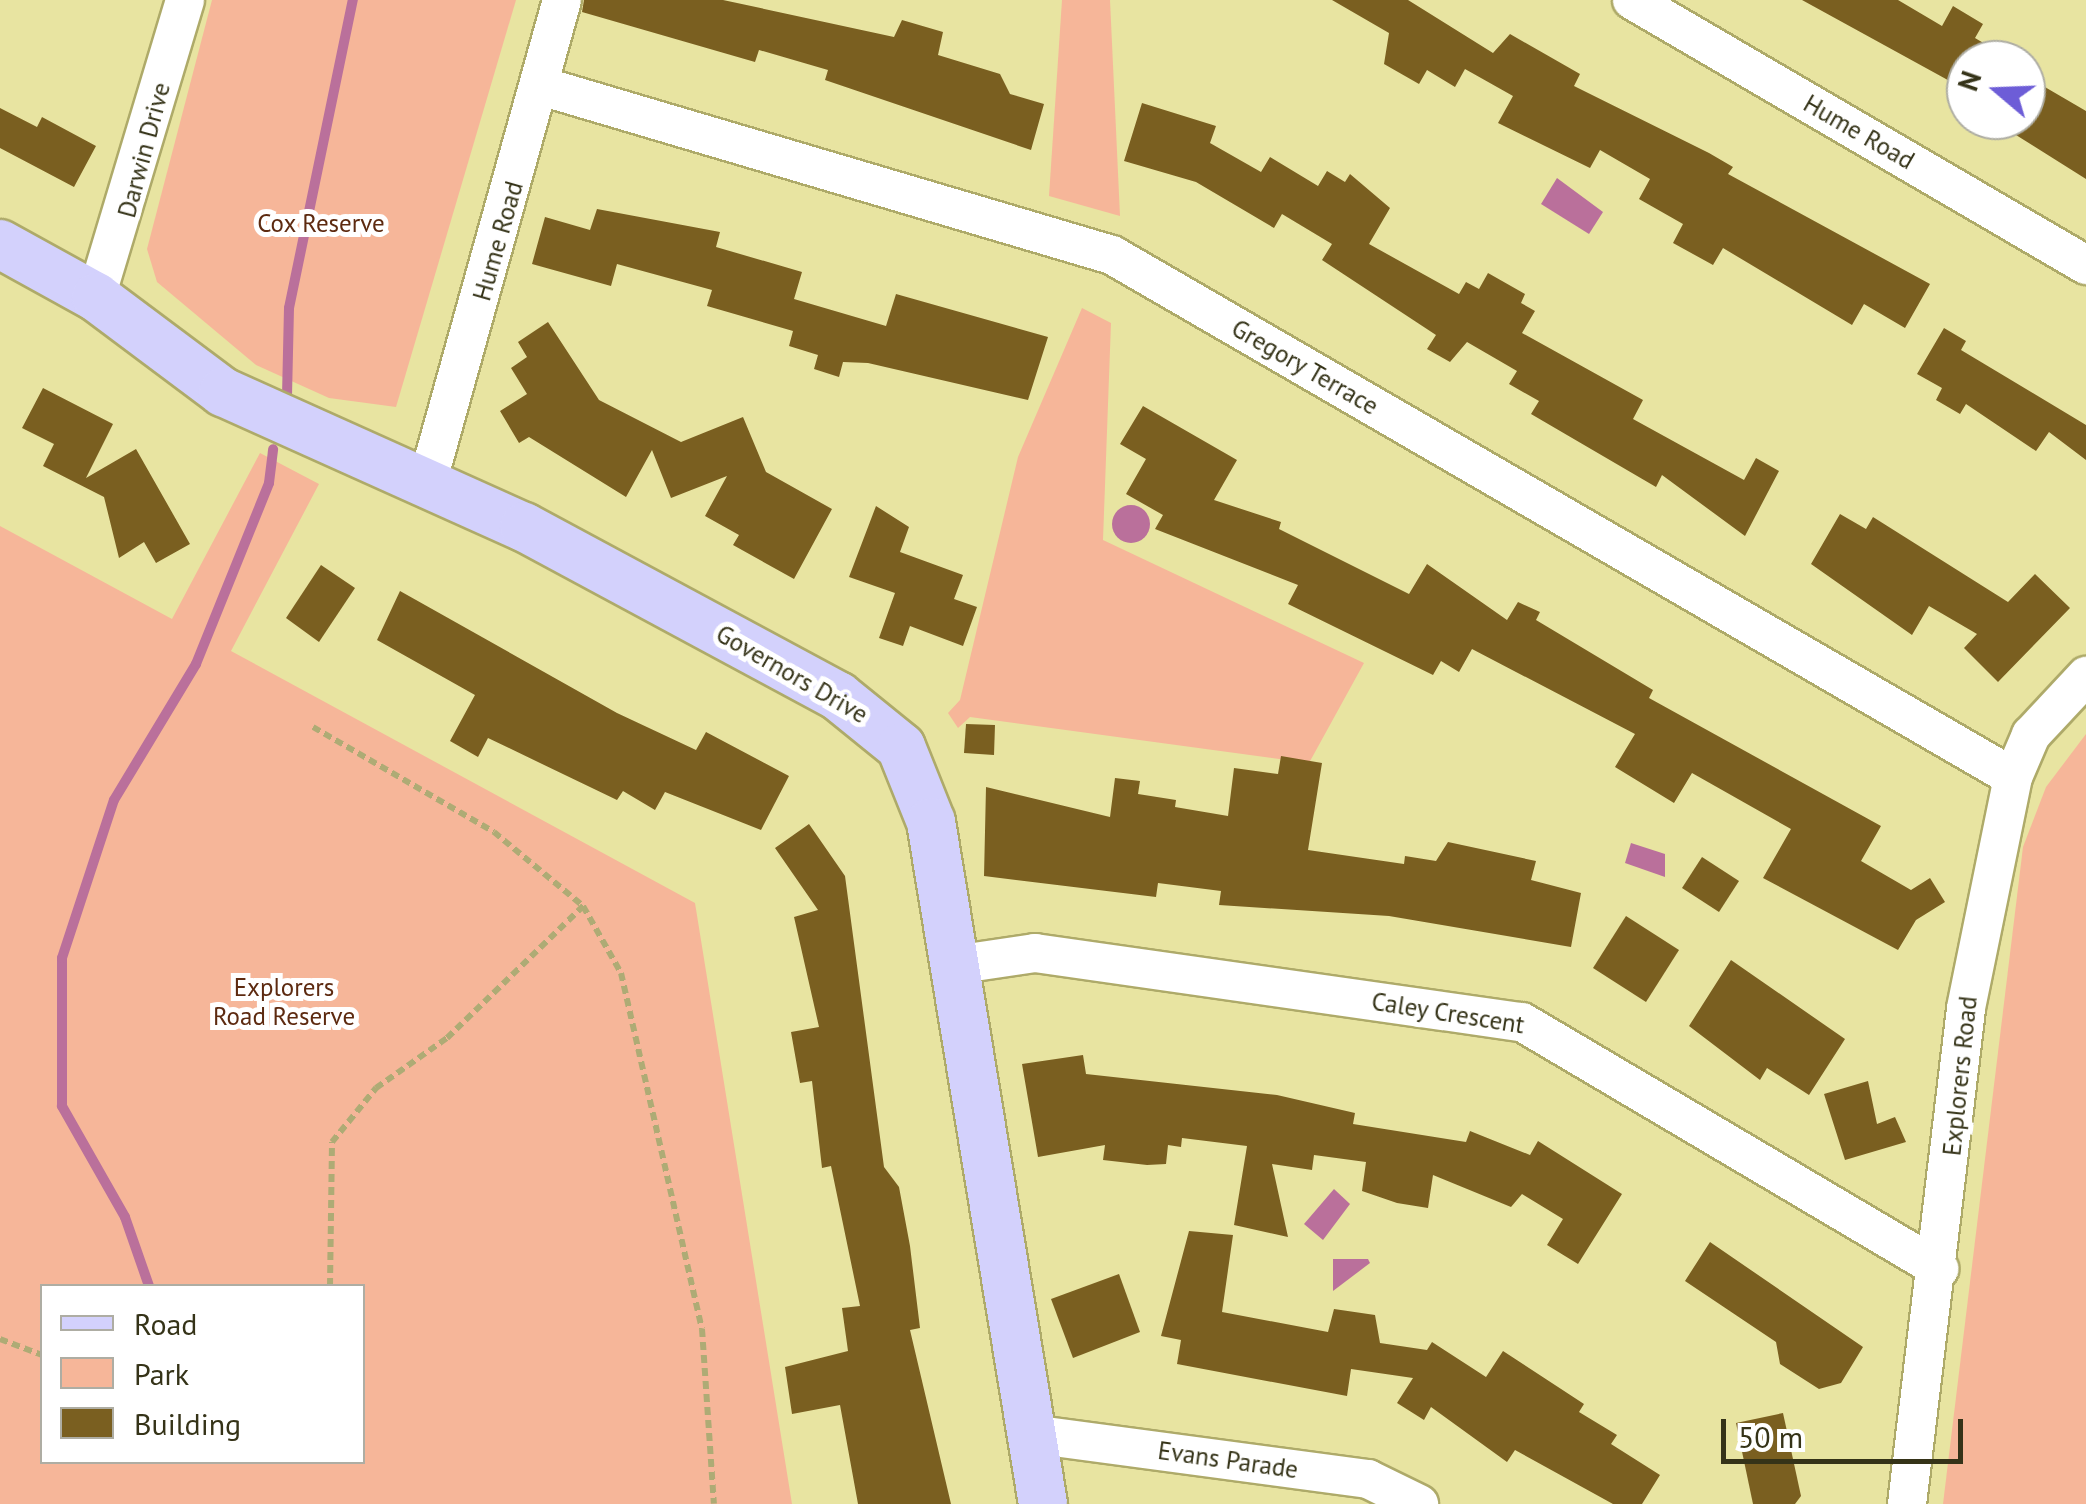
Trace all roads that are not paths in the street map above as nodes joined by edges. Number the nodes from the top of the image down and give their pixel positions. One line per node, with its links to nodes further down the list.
1 (185, 0): 7 (street, Darwin Drive)
2 (562, 0): 4 (street, Hume Road)
3 (1632, 0): 6 (street, Hume Road)
4 (541, 86): 8 (street, Hume Road); 10 (street, Gregory Terrace)
5 (0, 244): 7 (main road, Governors Drive)
6 (2086, 265)
7 (96, 297): 8 (main road, Governors Drive)
8 (428, 480): 11 (main road, Governors Drive)
9 (2086, 676): 10 (street, Explorers Road)
10 (2012, 777): 12 (street, Explorers Road)
11 (954, 966): 12 (street, Caley Crescent); 13 (main road, Governors Drive)
12 (1940, 1269): 16 (street, Explorers Road)
13 (1032, 1434): 14 (main road, Governors Drive); 15 (street, Evans Parade)
14 (1043, 1504)
15 (1418, 1504)
16 (1906, 1504)

